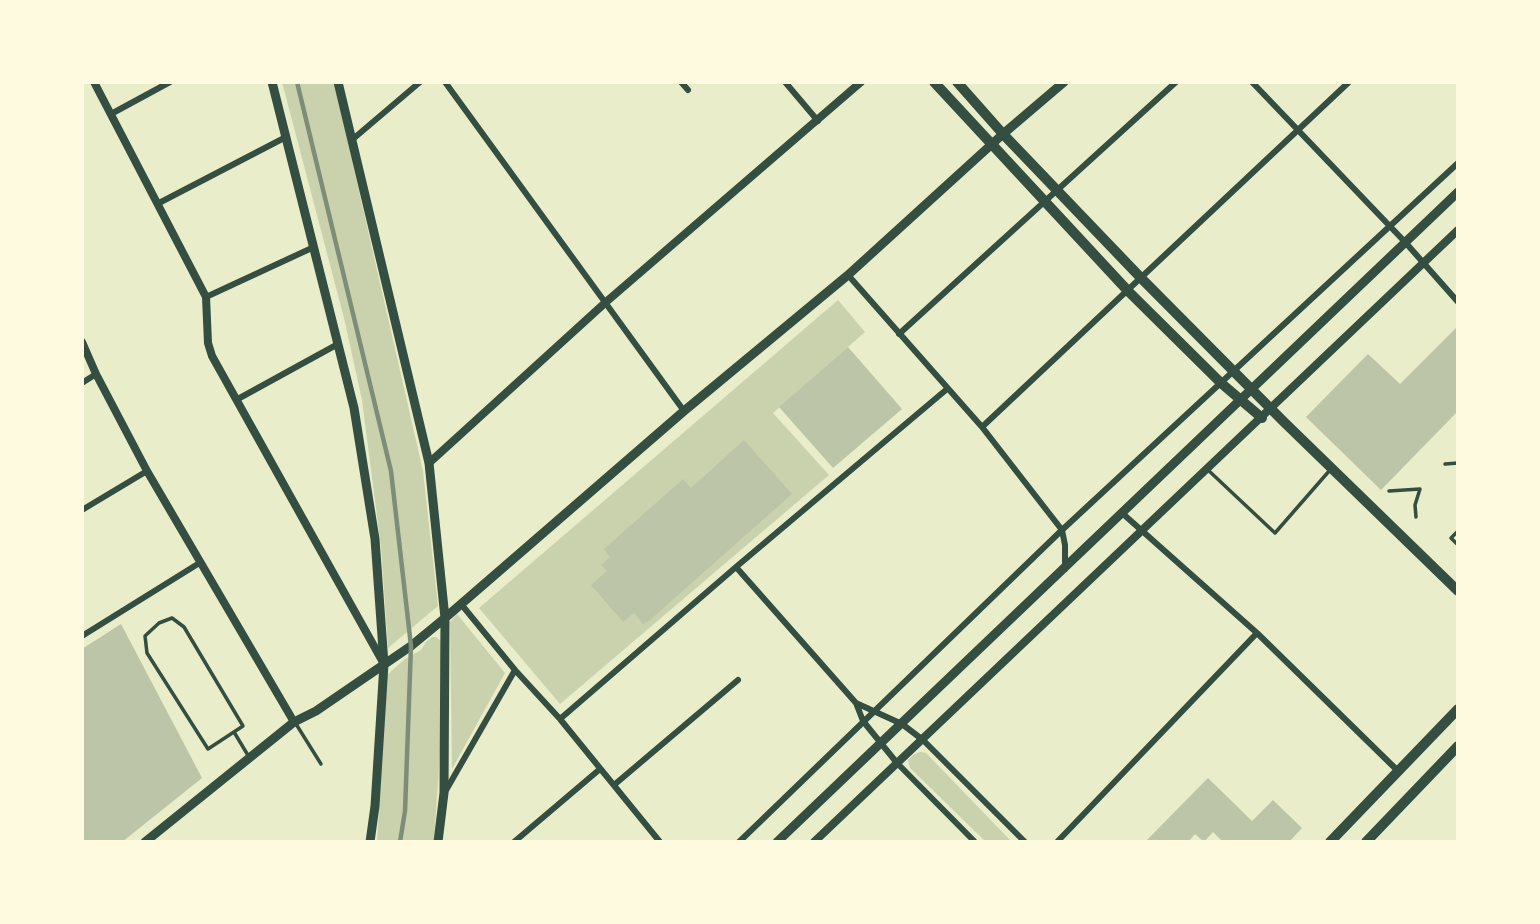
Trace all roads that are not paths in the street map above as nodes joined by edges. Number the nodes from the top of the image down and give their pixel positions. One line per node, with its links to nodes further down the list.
1 (94, 82): 17 (street)
2 (170, 82): 17 (street)
3 (272, 82): 21 (main road)
4 (338, 82): 22 (main road)
5 (420, 82): 22 (street)
6 (445, 82): 38 (street)
7 (681, 82): 16 (street)
8 (785, 82): 18 (street)
9 (861, 82): 18 (street)
10 (934, 82): 23 (main road)
11 (957, 82): 20 (main road)
12 (1064, 82): 20 (main road)
13 (1176, 82): 25 (street)
14 (1252, 82): 19 (street)
15 (1349, 82): 19 (street)
16 (688, 90)
17 (111, 114): 28 (street)
18 (818, 121): 38 (street)
19 (1298, 130): 29 (street); 35 (street)
20 (1003, 134): 23 (main road); 25 (main road)
21 (286, 137): 28 (street); 32 (main road)
22 (354, 139): 55 (main road)
23 (992, 145): 27 (main road); 34 (main road)
24 (1458, 163): 29 (street)
25 (1058, 189): 27 (street); 35 (main road)
26 (1458, 192): 31 (main road)
27 (1044, 202): 36 (main road); 40 (street)
28 (159, 203): 37 (street)
29 (1389, 226): 31 (street); 43 (street)
30 (1458, 230): 33 (street)
31 (1405, 242): 33 (street); 48 (main road)
32 (314, 247): 37 (street); 42 (main road)
33 (1423, 264): 39 (street); 51 (street)
34 (848, 275): 40 (street); 52 (main road)
35 (1141, 278): 36 (street); 43 (main road)
36 (1128, 291): 46 (main road); 54 (street)
37 (206, 297): 49 (street)
38 (606, 302): 52 (street); 55 (street)
39 (1458, 302)
40 (899, 334): 47 (street)
41 (82, 342): 44 (street)
42 (338, 344): 49 (street); 77 (main road)
43 (1234, 371): 46 (street); 48 (main road)
44 (96, 374): 45 (street); 60 (street)
45 (82, 383)
46 (1221, 383): 50 (main road); 65 (street)
47 (947, 389): 54 (street); 70 (street)
48 (1252, 389): 50 (main road); 51 (main road)
49 (236, 400): 77 (street)
50 (1240, 401): 53 (main road); 63 (main road)
51 (1271, 409): 53 (street); 58 (main road)
52 (684, 411): 73 (main road)
53 (1262, 418): 59 (street)
54 (982, 428): 65 (street)
55 (429, 463): 74 (main road)
56 (1458, 463): 57 (lane)
57 (1445, 464)
58 (1332, 468): 59 (lane); 72 (main road)
59 (1207, 469): 66 (street)
60 (147, 471): 62 (street); 69 (street)
61 (1389, 491): 64 (lane)
62 (82, 510)
63 (1122, 513): 66 (street); 71 (main road)
64 (1416, 517)
65 (1062, 530): 71 (street); 82 (street)
66 (1142, 531): 75 (street); 88 (street)
67 (1458, 531): 68 (lane)
68 (1458, 545)
69 (201, 562): 76 (street); 85 (street)
70 (736, 567): 80 (street); 83 (street)
71 (1065, 569): 86 (main road)
72 (1458, 591)
73 (461, 604): 74 (main road); 78 (street)
74 (445, 618): 77 (main road); 97 (main road)
75 (1257, 632): 95 (street); 108 (street)
76 (82, 636)
77 (384, 664): 85 (main road); 99 (main road)
78 (515, 670): 83 (street); 97 (street)
79 (738, 680): 96 (street)
80 (856, 703): 82 (street); 84 (street)
81 (1458, 709): 95 (main road)
82 (874, 710): 84 (street); 86 (street)
83 (560, 719): 94 (street)
84 (863, 721): 89 (street); 103 (street)
85 (294, 722): 91 (main road); 93 (lane)
86 (902, 724): 88 (street); 89 (main road)
87 (233, 732): 87 (lane); 91 (lane)
88 (923, 740): 92 (street); 107 (street)
89 (881, 742): 92 (street); 104 (main road)
90 (1458, 746): 110 (main road)
91 (250, 758): 98 (main road)
92 (897, 763): 105 (street); 106 (street)
93 (321, 764)
94 (600, 769): 96 (street); 101 (street)
95 (1398, 771): 109 (main road)
96 (614, 785): 102 (street)
97 (444, 793): 100 (main road)
98 (145, 842)
99 (370, 842)
100 (438, 842)
101 (514, 842)
102 (660, 842)
103 (739, 842)
104 (777, 842)
105 (814, 842)
106 (975, 842)
107 (1026, 842)
108 (1056, 842)
109 (1330, 842)
110 (1366, 842)

